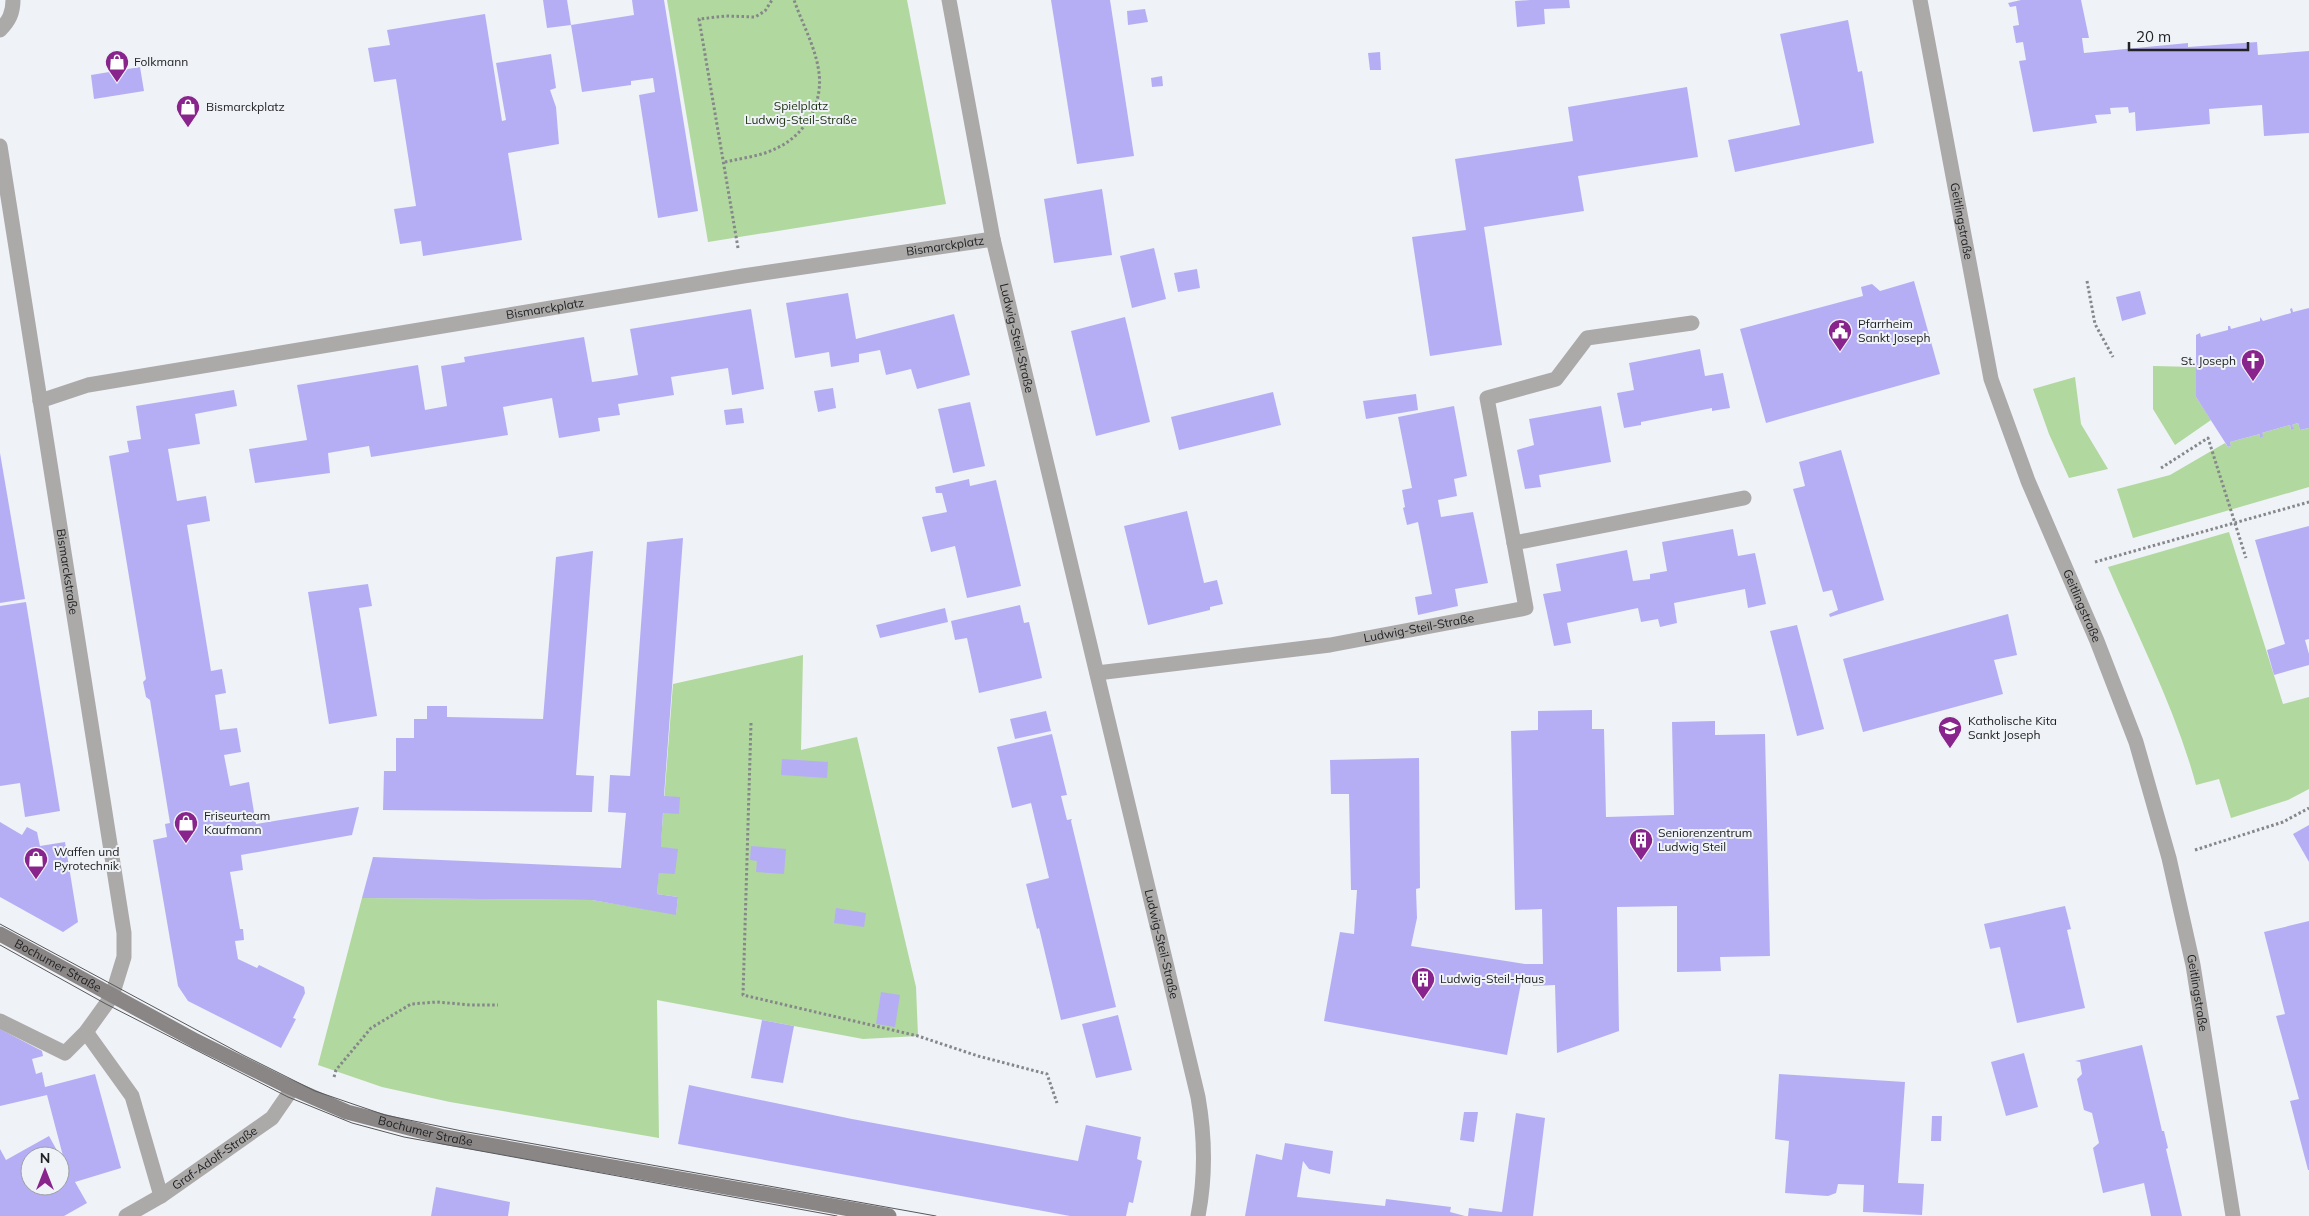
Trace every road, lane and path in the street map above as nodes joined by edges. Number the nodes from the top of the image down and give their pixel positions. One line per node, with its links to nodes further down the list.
1 (13, 0): 6 (street)
2 (772, 0): 8 (path)
3 (794, 0): 8 (path)
4 (949, 0): 9 (street, Ludwig-Steil-Straße)
5 (1920, 0): 21 (street, Geitlingstraße)
6 (0, 30)
7 (0, 146): 14 (street, Bismarckstraße)
8 (725, 162): 10 (path)
9 (993, 239): 10 (street, Bismarckplatz); 22 (street, Ludwig-Steil-Straße)
10 (743, 276): 14 (street, Bismarckplatz)
11 (2087, 282): 13 (path)
12 (1692, 323): 19 (street, Ludwig-Steil-Straße)
13 (2113, 357)
14 (40, 401): 27 (street, Bismarckstraße)
15 (2162, 468): 18 (path)
16 (1744, 498): 19 (street)
17 (2309, 502): 18 (path)
18 (2234, 523): 20 (path); 21 (path)
19 (1514, 543): 22 (street, Ludwig-Steil-Straße)
20 (2246, 558)
21 (2065, 571): 25 (street, Geitlingstraße)
22 (1097, 673): 37 (street, Ludwig-Steil-Straße)
23 (751, 723): 32 (path)
24 (2309, 808): 25 (path)
25 (2169, 858): 38 (street, Geitlingstraße)
26 (0, 934): 27 (main road, Bochumer Straße)
27 (112, 996): 30 (street, Bismarckstraße); 31 (main road, Bochumer Straße)
28 (498, 1005): 33 (path)
29 (0, 1021): 30 (street, Bismarckstraße)
30 (86, 1032): 34 (street)
31 (292, 1089): 33 (main road, Bochumer Straße); 34 (street, Graf-Adolf-Straße)
32 (1057, 1102)
33 (329, 1104): 36 (main road, Bochumer Straße)
34 (161, 1196): 35 (street, Graf-Adolf-Straße)
35 (126, 1216)
36 (889, 1216)
37 (1198, 1216)
38 (2233, 1216)

